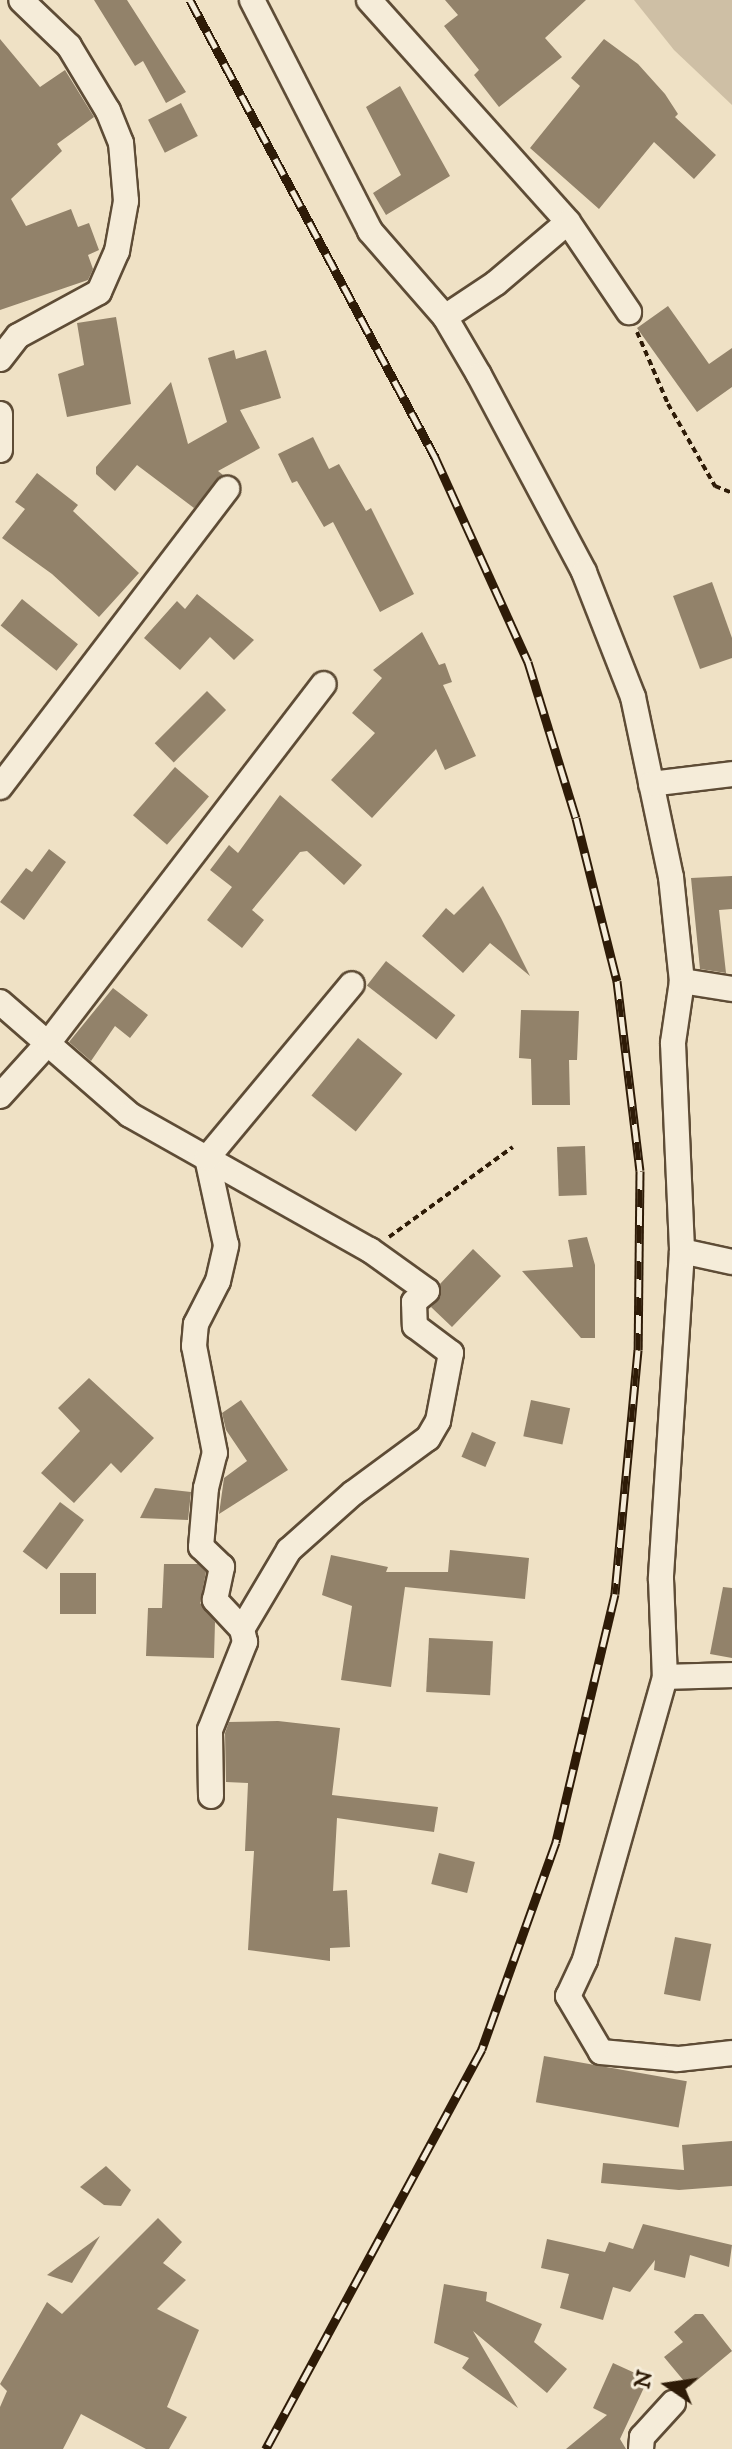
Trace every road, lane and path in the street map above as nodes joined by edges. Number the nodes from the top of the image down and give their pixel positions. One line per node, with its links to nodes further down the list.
1 (21, 0): 7 (street)
2 (252, 0): 6 (street)
3 (369, 0): 4 (street)
4 (568, 222): 5 (street); 6 (street)
5 (629, 312): 11 (path)
6 (445, 317): 14 (street)
7 (0, 359)
8 (0, 414): 9 (street)
9 (0, 450)
10 (227, 489): 15 (street)
11 (732, 493)
12 (324, 684): 20 (street)
13 (732, 774): 14 (street)
14 (651, 784): 16 (street)
15 (0, 787)
16 (682, 981): 18 (street); 25 (street)
17 (352, 984): 23 (street)
18 (732, 989)
19 (0, 1002): 20 (street)
20 (49, 1042): 21 (street); 23 (street)
21 (0, 1096)
22 (513, 1147): 24 (path)
23 (207, 1158): 24 (street); 27 (street)
24 (370, 1250): 27 (street)
25 (682, 1251): 26 (street); 29 (street)
26 (732, 1262)
27 (242, 1629): 30 (street)
28 (732, 1675): 29 (street)
29 (665, 1677): 31 (street)
30 (211, 1796)
31 (732, 2053)
32 (673, 2403): 33 (street)
33 (645, 2445)

